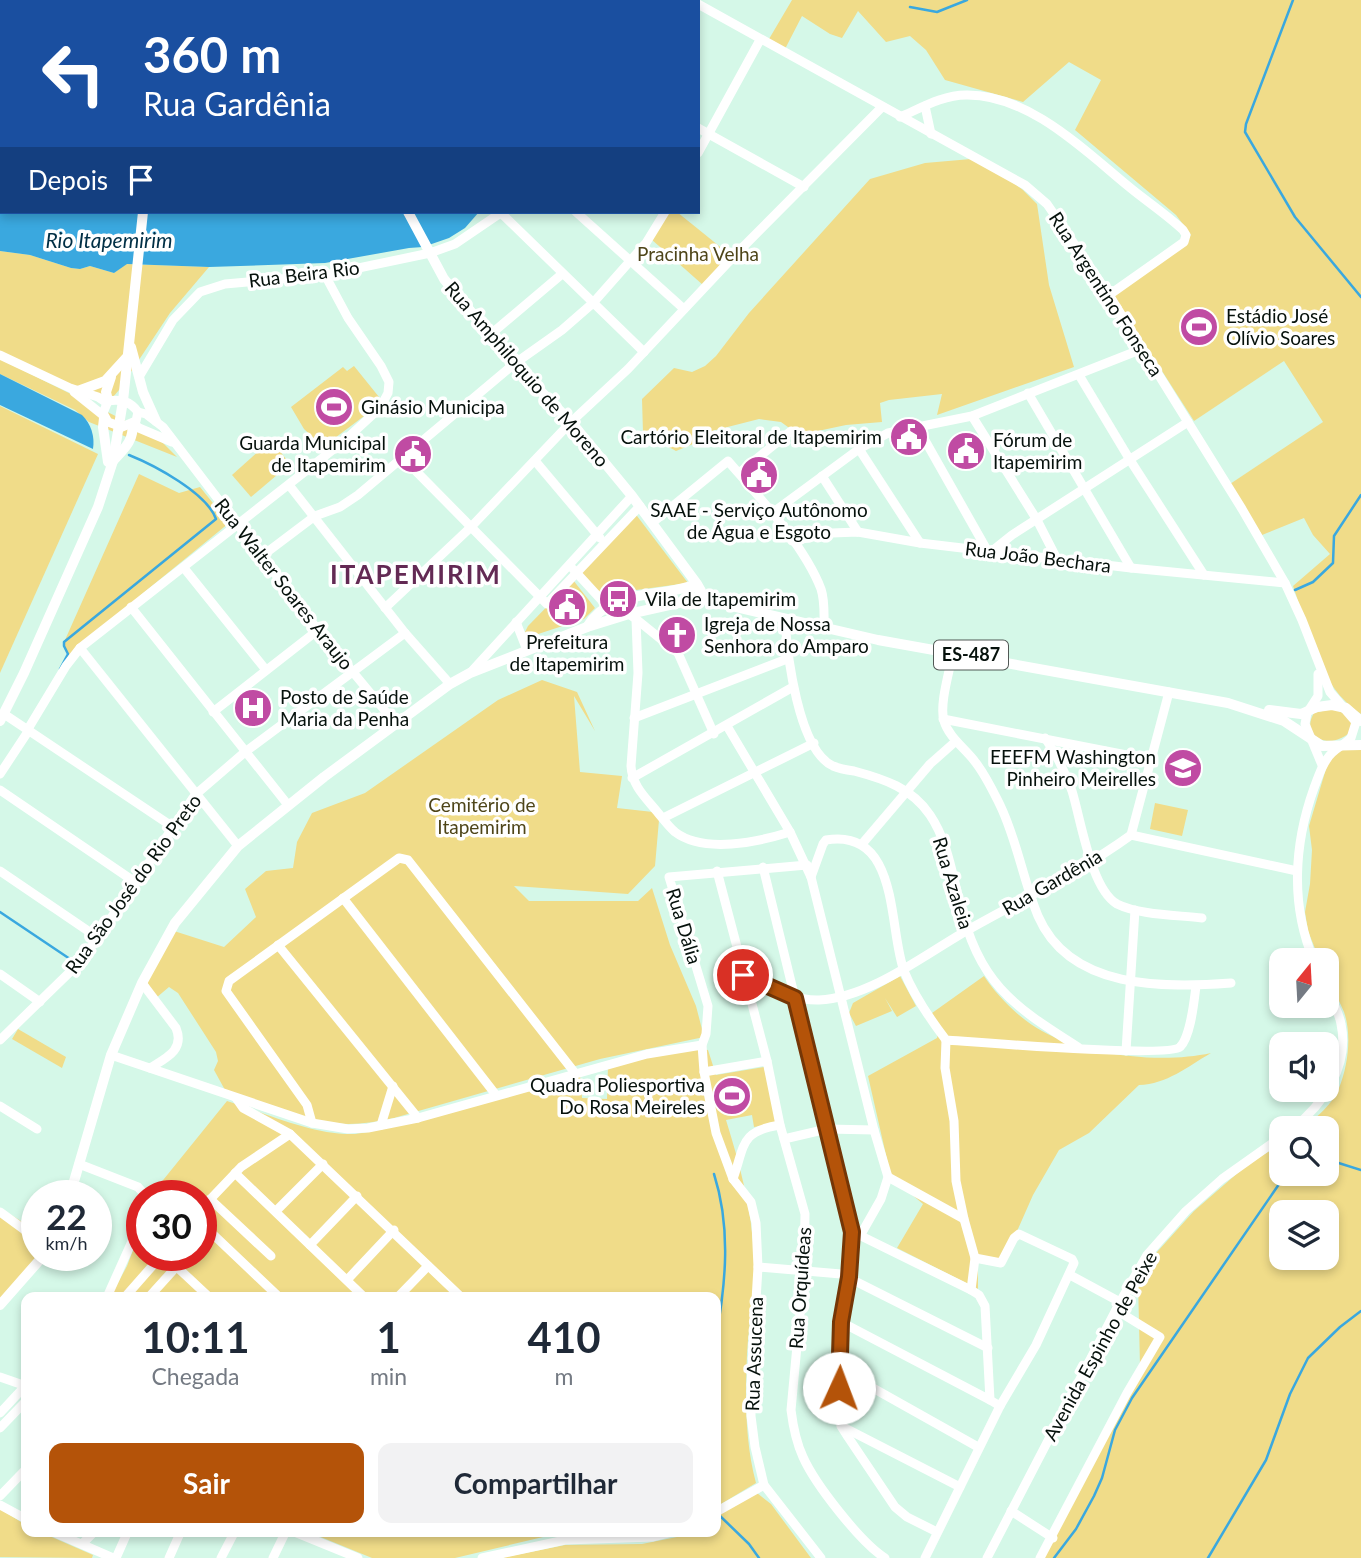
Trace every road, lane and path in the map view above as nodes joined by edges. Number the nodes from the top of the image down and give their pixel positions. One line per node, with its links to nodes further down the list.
1 (700, 5): 2 (street, Rua Argentino Fonseca)
2 (761, 40): 4 (street, Rua Argentino Fonseca); 7 (street)
3 (925, 106): 5 (street); 8 (street); 21 (street)
4 (882, 107): 5 (street, Rua Argentino Fonseca); 10 (street)
5 (900, 117): 8 (street, Rua Argentino Fonseca)
6 (700, 129): 7 (street)
7 (709, 134): 9 (street); 10 (street)
8 (931, 134): 21 (street, Rua Argentino Fonseca)
9 (700, 150)
10 (804, 187): 23 (street)
11 (143, 214): 25 (main road)
12 (409, 214): 17 (main road, Rua Amphiloquio de Moreno)
13 (499, 214): 17 (street, Rua Beira Rio)
14 (504, 214): 19 (street)
15 (578, 214): 18 (street)
16 (664, 214): 18 (street)
17 (429, 251): 20 (street, Rua Beira Rio); 24 (main road, Rua Amphiloquio de Moreno)
18 (630, 261): 22 (street); 23 (street)
19 (562, 274): 22 (street); 24 (street)
20 (325, 275): 33 (street, Rua Beira Rio); 58 (street)
21 (1109, 295): 26 (street, Rua Argentino Fonseca)
22 (593, 303): 27 (street); 30 (street)
23 (684, 309): 27 (street)
24 (491, 334): 30 (main road, Rua Amphiloquio de Moreno)
25 (129, 341): 29 (main road); 33 (main road)
26 (1142, 349): 31 (street); 44 (street, Rua Argentino Fonseca)
27 (644, 352): 43 (street)
28 (0, 355): 34 (street)
29 (128, 355): 32 (main road); 37 (main road)
30 (514, 364): 43 (main road, Rua Amphiloquio de Moreno); 51 (street)
31 (1079, 375): 36 (street); 52 (street)
32 (111, 377): 34 (main road); 38 (main road)
33 (139, 377): 35 (main road)
34 (74, 389): 38 (street); 41 (street)
35 (143, 392): 39 (main road); 42 (main road)
36 (1028, 393): 40 (street); 59 (street)
37 (123, 401): 38 (street); 39 (street, Rua Walter Soares Araujo); 46 (main road)
38 (108, 402): 41 (street)
39 (138, 412): 42 (street, Rua Walter Soares Araujo); 45 (street)
40 (972, 416): 47 (street); 64 (street)
41 (104, 417): 46 (street); 56 (main road)
42 (156, 421): 49 (street, Rua Walter Soares Araujo)
43 (572, 422): 54 (street); 60 (main road, Rua Amphiloquio de Moreno)
44 (1188, 422): 52 (street); 80 (street, Rua Argentino Fonseca)
45 (133, 424): 46 (street); 49 (street, Rua Walter Soares Araujo); 53 (main road)
46 (118, 426): 53 (main road)
47 (918, 428): 50 (street); 72 (street)
48 (790, 431): 55 (street)
49 (173, 443): 66 (street, Rua Walter Soares Araujo)
50 (859, 449): 57 (street); 71 (street)
51 (403, 458): 63 (street); 67 (street)
52 (1129, 460): 59 (street); 79 (street)
53 (113, 461): 56 (main road)
54 (536, 462): 67 (street); 69 (street)
55 (739, 473): 62 (street); 65 (street)
56 (109, 476): 109 (main road)
57 (822, 476): 62 (street); 68 (street)
58 (289, 485): 63 (street); 66 (street)
59 (1084, 490): 64 (street); 77 (street)
60 (632, 496): 61 (main road, Rua Amphiloquio de Moreno); 69 (street)
61 (640, 506): 65 (main road); 69 (street)
62 (772, 513): 70 (street)
63 (315, 516): 73 (street); 85 (street)
64 (1038, 520): 72 (street); 74 (street)
65 (652, 523): 81 (main road)
66 (238, 524): 73 (street, Rua Walter Soares Araujo); 76 (street)
67 (471, 527): 82 (street); 85 (street)
68 (858, 533): 70 (street, Rua João Bechara); 71 (street, Rua João Bechara)
69 (601, 539): 75 (street); 78 (street)
70 (792, 541): 90 (street)
71 (920, 543): 72 (street, Rua João Bechara)
72 (990, 551): 74 (street, Rua João Bechara)
73 (262, 556): 91 (street, Rua Walter Soares Araujo)
74 (1057, 559): 77 (street, Rua João Bechara)
75 (569, 566): 78 (street); 82 (street)
76 (184, 568): 84 (street); 98 (street)
77 (1130, 568): 79 (street, Rua João Bechara)
78 (577, 573): 82 (street); 83 (street)
79 (1204, 575): 80 (street, Rua João Bechara)
80 (1285, 583): 97 (street, Rua Argentino Fonseca)
81 (696, 592): 83 (main road); 86 (main road, ES-487); 87 (main road, ES-487)
82 (539, 595): 88 (street)
83 (606, 605): 89 (main road)
84 (131, 607): 93 (street); 107 (street)
85 (385, 608): 92 (street)
86 (633, 616): 89 (main road); 104 (street); 110 (street)
87 (785, 619): 90 (main road, ES-487); 96 (street, Rua Azaleia)
88 (516, 622): 94 (street); 100 (street)
89 (587, 627): 94 (main road)
90 (824, 627): 95 (main road, ES-487)
91 (318, 630): 98 (street); 99 (street, Rua Walter Soares Araujo)
92 (405, 633): 99 (street, Rua São José do Rio Preto); 101 (street)
93 (80, 648): 115 (street); 131 (street)
94 (527, 650): 100 (main road)
95 (953, 652): 103 (main road, ES-487); 111 (street)
96 (787, 659): 102 (street, Rua Azaleia); 104 (street)
97 (1317, 662): 106 (street); 108 (street)
98 (266, 670): 107 (street)
99 (352, 672): 113 (street, Rua Walter Soares Araujo); 123 (street, Rua São José do Rio Preto)
100 (470, 673): 101 (main road)
101 (450, 684): 113 (main road)
102 (793, 687): 114 (street); 120 (street, Rua Azaleia)
103 (1169, 692): 105 (main road, ES-487); 124 (street)
104 (697, 695): 110 (street); 116 (street)
105 (1242, 706): 108 (main road, ES-487); 118 (main road, ES-487)
106 (1346, 708): 108 (main road, ES-487); 112 (main road); 122 (street)
107 (213, 712): 123 (street)
108 (1307, 713): 118 (street)
109 (2, 717): 115 (street)
110 (634, 718): 128 (street)
111 (943, 719): 117 (street); 119 (street)
112 (1361, 721)
113 (396, 724): 132 (main road)
114 (727, 726): 116 (street); 126 (street)
115 (28, 730): 127 (street); 134 (street)
116 (714, 734): 128 (street)
117 (1045, 738): 124 (street); 139 (street)
118 (1310, 738): 122 (main road, ES-487); 125 (street)
119 (956, 741): 130 (street); 147 (street)
120 (814, 743): 126 (street); 130 (street, Rua Azaleia)
121 (1361, 745): 122 (main road, ES-487)
122 (1340, 747): 125 (street)
123 (246, 752): 131 (street, Rua São José do Rio Preto); 132 (street)
124 (1152, 760): 136 (street)
125 (1322, 765): 142 (street)
126 (755, 773): 133 (street); 135 (street)
127 (0, 774)
128 (632, 778): 133 (street)
129 (0, 790): 146 (street)
130 (906, 791): 137 (street); 151 (street, Rua Azaleia)
131 (195, 794): 134 (street, Rua São José do Rio Preto); 138 (street)
132 (288, 805): 138 (main road)
133 (663, 818): 135 (street)
134 (173, 827): 146 (street, Rua São José do Rio Preto)
135 (790, 832): 140 (street)
136 (1131, 835): 139 (street, Rua Gardênia); 142 (street)
137 (862, 844): 145 (street); 155 (street)
138 (238, 846): 159 (main road)
139 (1092, 861): 147 (street, Rua Gardênia); 149 (street)
140 (807, 865): 141 (street); 145 (street)
141 (763, 867): 144 (street); 163 (street)
142 (1297, 870): 154 (street)
143 (0, 871): 152 (street)
144 (717, 871): 157 (street, Rua Orquídeas); 168 (street, Rua Dália)
145 (811, 877): 162 (street)
146 (135, 882): 152 (street, Rua São José do Rio Preto)
147 (1031, 896): 151 (street, Rua Gardênia); 158 (street)
148 (343, 898): 153 (street); 175 (street); 177 (street)
149 (1135, 910): 150 (street); 158 (street)
150 (1202, 918)
151 (966, 931): 155 (street, Rua Gardênia); 169 (street, Rua Azaleia)
152 (97, 937): 164 (street, Rua São José do Rio Preto)
153 (278, 945): 176 (street); 182 (street)
154 (1309, 948)
155 (904, 970): 162 (street, Rua Gardênia); 167 (street)
156 (0, 974): 164 (street)
157 (743, 975): 163 (street, Rua Gardênia); 172 (street, Rua Orquídeas)
158 (1130, 981): 161 (street); 170 (street)
159 (142, 983): 171 (main road); 173 (street)
160 (1231, 983): 161 (street)
161 (1196, 986): 170 (street)
162 (842, 996): 163 (street, Rua Gardênia); 187 (street)
163 (795, 998): 186 (street)
164 (40, 1002): 166 (street, Rua São José do Rio Preto)
165 (1339, 1018): 180 (street)
166 (0, 1040)
167 (946, 1040): 169 (street); 203 (street)
168 (702, 1045): 174 (street, Rua Dália); 175 (street)
169 (1079, 1048): 170 (street)
170 (1126, 1051)
171 (111, 1055): 173 (street); 191 (main road)
172 (767, 1061): 174 (street); 184 (street, Rua Orquídeas)
173 (150, 1068): 178 (street)
174 (704, 1072): 195 (street, Rua Dália)
175 (575, 1073): 177 (street)
176 (393, 1086): 181 (street); 183 (street)
177 (496, 1095): 181 (street)
178 (236, 1098): 182 (street); 188 (street)
179 (0, 1106): 185 (street)
180 (1307, 1116)
181 (418, 1118): 183 (street)
182 (312, 1123): 183 (street)
183 (381, 1125)
184 (780, 1125): 189 (street, Rua Orquídeas); 195 (street)
185 (37, 1129)
186 (827, 1129): 187 (street); 189 (street); 206 (street)
187 (874, 1130): 194 (street)
188 (290, 1134): 192 (street); 193 (street)
189 (785, 1139): 218 (street, Rua Orquídeas)
190 (1269, 1146): 232 (street, Avenida Espinho de Peixe)
191 (79, 1164): 196 (main road); 197 (street)
192 (323, 1164): 199 (street); 201 (street)
193 (235, 1173): 198 (street); 201 (street)
194 (888, 1177): 203 (street); 206 (street)
195 (733, 1179): 213 (street, Rua Assucena)
196 (74, 1180)
197 (126, 1182)
198 (217, 1192)
199 (357, 1196): 205 (street); 208 (street)
200 (217, 1206): 210 (street)
201 (276, 1211): 208 (street)
202 (0, 1212): 204 (street)
203 (964, 1219): 211 (street)
204 (21, 1227)
205 (394, 1230): 212 (street); 221 (street)
206 (856, 1234): 220 (street); 222 (street)
207 (217, 1238): 227 (street)
208 (310, 1245): 221 (street)
209 (126, 1255): 223 (street)
210 (271, 1256)
211 (975, 1258): 219 (street); 222 (street)
212 (428, 1266): 229 (street); 230 (street)
213 (758, 1267): 218 (street); 247 (street, Rua Assucena)
214 (30, 1271): 231 (main road)
215 (149, 1271): 224 (street)
216 (172, 1271): 225 (street)
217 (182, 1271): 226 (street)
218 (804, 1271): 220 (street); 274 (street, Rua Orquídeas)
219 (1070, 1275): 232 (street); 241 (street)
220 (849, 1277): 233 (street); 234 (street)
221 (347, 1280): 228 (street)
222 (971, 1290): 234 (street)
223 (109, 1292)
224 (130, 1292)
225 (154, 1292)
226 (204, 1292)
227 (274, 1292)
228 (359, 1292)
229 (403, 1292)
230 (456, 1292)
231 (0, 1305)
232 (1118, 1306): 252 (street, Avenida Espinho de Peixe); 263 (street)
233 (841, 1322): 235 (street); 239 (street)
234 (988, 1348): 239 (street)
235 (839, 1369): 243 (street); 245 (street)
236 (0, 1377): 237 (street)
237 (21, 1383)
238 (21, 1390): 242 (street)
239 (990, 1400): 241 (street)
240 (21, 1406): 244 (street)
241 (1000, 1406): 245 (street)
242 (0, 1413)
243 (841, 1426): 248 (street); 254 (street)
244 (0, 1429)
245 (978, 1447): 248 (street)
246 (21, 1474): 249 (street)
247 (764, 1485): 251 (street); 273 (street, Rua Assucena)
248 (960, 1487): 254 (street)
249 (0, 1496)
250 (0, 1504): 253 (street)
251 (721, 1509)
252 (1011, 1511): 263 (street); 276 (street, Avenida Espinho de Peixe)
253 (21, 1516)
254 (937, 1532): 275 (street)
255 (65, 1537): 264 (street)
256 (89, 1537): 264 (street)
257 (125, 1537): 266 (street)
258 (178, 1537): 267 (street)
259 (232, 1537): 268 (street)
260 (283, 1537): 269 (street)
261 (306, 1537): 265 (street)
262 (653, 1537): 272 (street)
263 (1053, 1538): 277 (street)
264 (82, 1544): 266 (street)
265 (330, 1547): 270 (street); 271 (street)
266 (114, 1558)
267 (169, 1558)
268 (221, 1558)
269 (273, 1558)
270 (324, 1558)
271 (358, 1558)
272 (482, 1558)
273 (821, 1558)
274 (885, 1558)
275 (925, 1558)
276 (987, 1558)
277 (1041, 1558)

